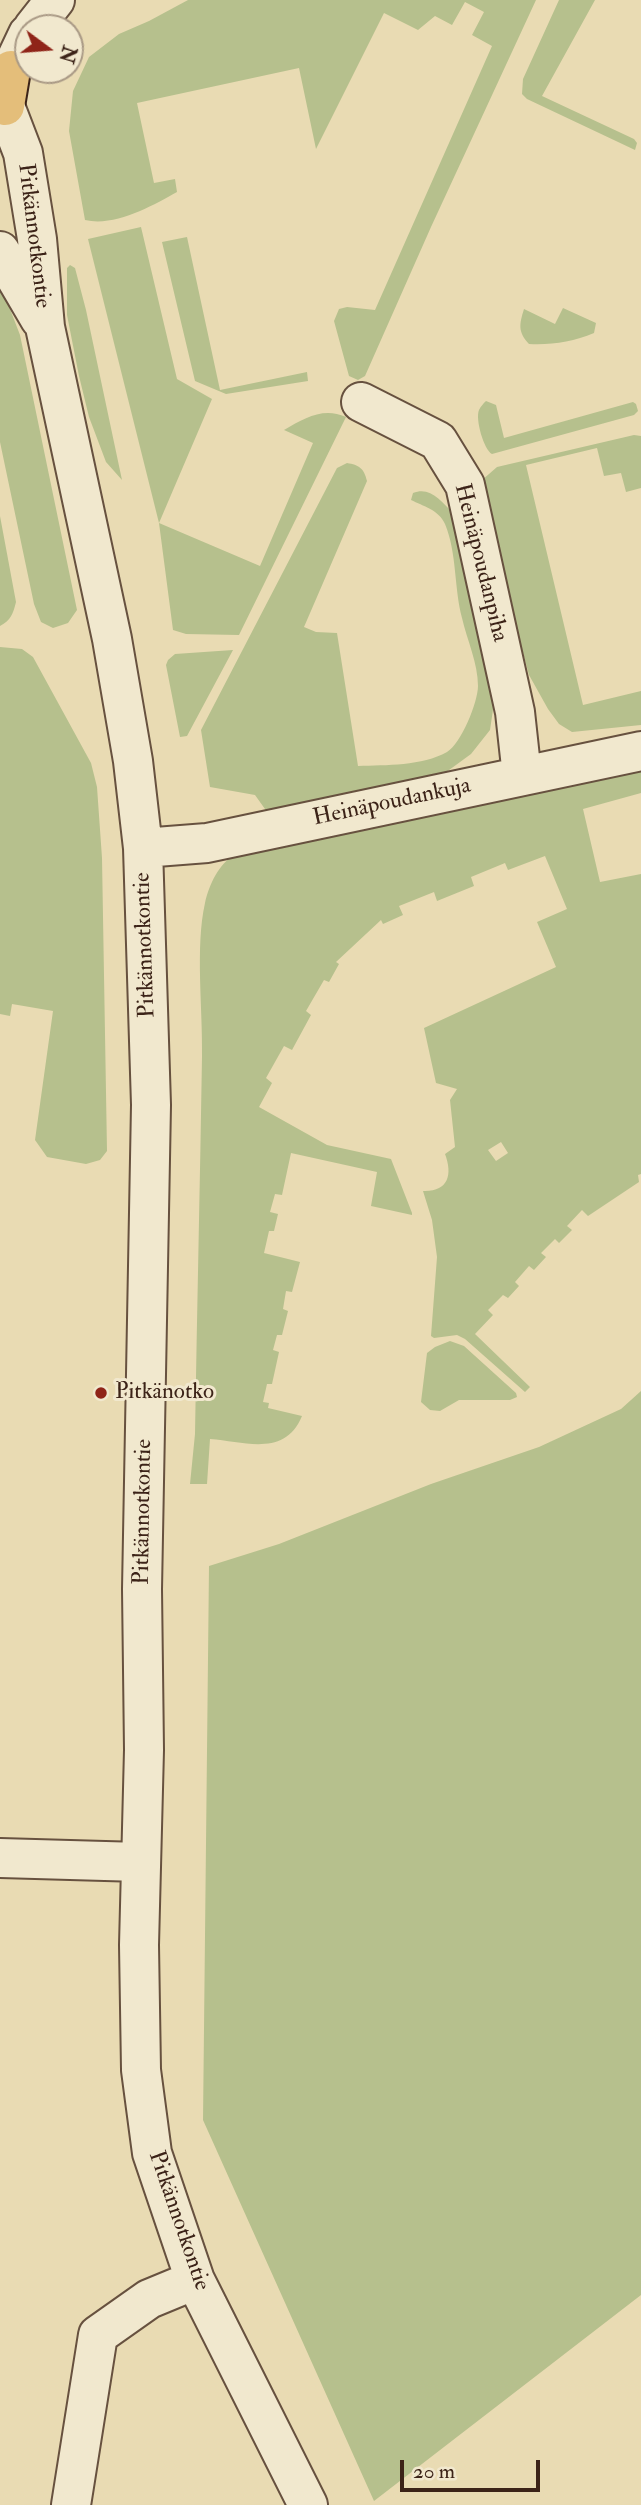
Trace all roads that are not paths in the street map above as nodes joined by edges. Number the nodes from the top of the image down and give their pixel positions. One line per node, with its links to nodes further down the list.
1 (55, 0): 2 (street)
2 (44, 14)
3 (14, 62): 4 (street)
4 (4, 82): 6 (street, Pitkännotkontie)
5 (0, 251): 6 (street, Pitkännotkontie)
6 (45, 327): 10 (street, Pitkännotkontie)
7 (361, 402): 9 (street, Heinäpoudanpiha)
8 (641, 751): 9 (street, Heinäpoudankuja)
9 (522, 776): 10 (street, Heinäpoudankuja)
10 (142, 848): 12 (street, Pitkännotkontie)
11 (0, 1858): 12 (street)
12 (140, 1862): 13 (street, Pitkännotkontie)
13 (195, 2280): 14 (street); 15 (street, Pitkännotkontie)
14 (71, 2505)
15 (308, 2505)

